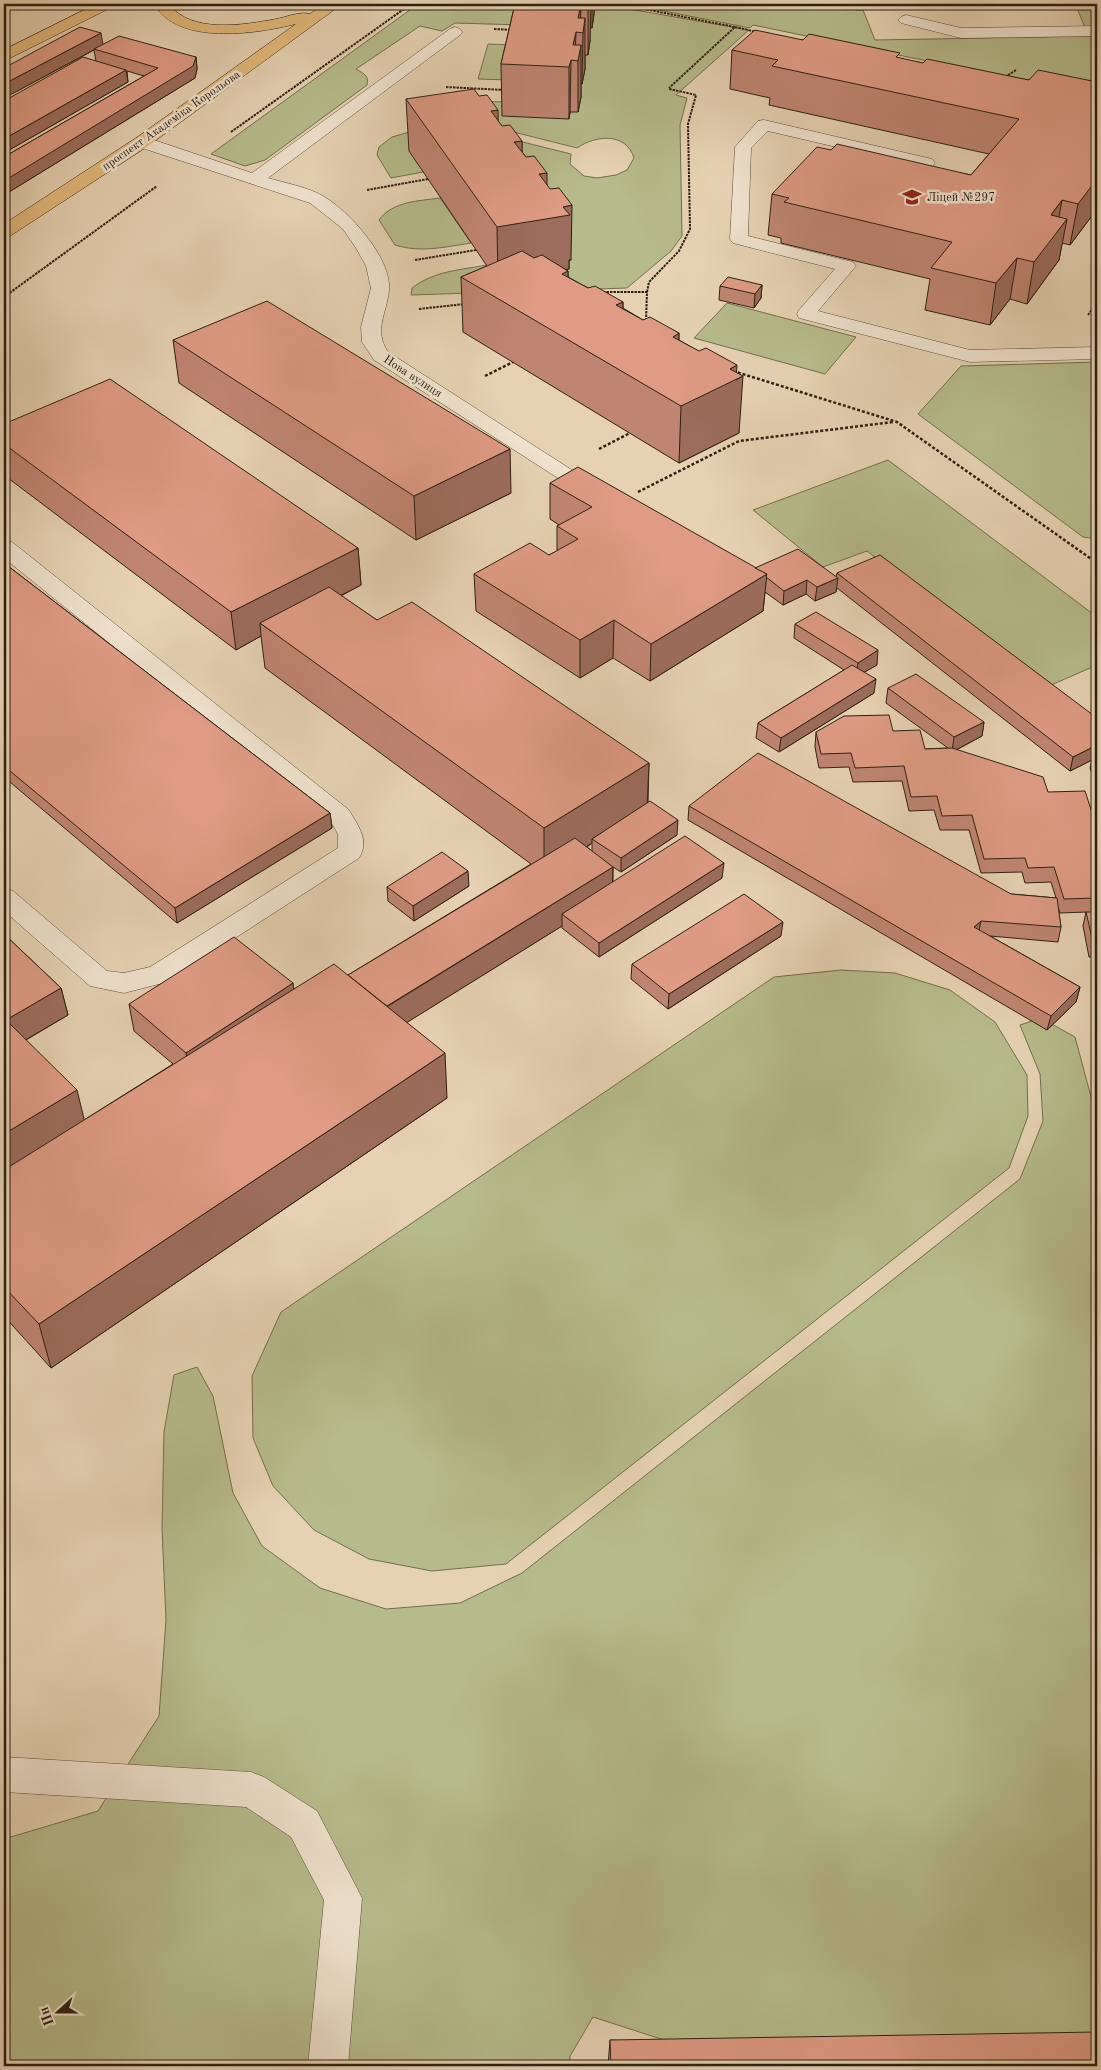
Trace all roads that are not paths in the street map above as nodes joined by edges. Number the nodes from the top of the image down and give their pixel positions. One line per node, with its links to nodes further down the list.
1 (107, 4): 7 (main road)
2 (161, 4): 3 (main road)
3 (328, 8): 8 (main road, проспект Академіка Корольова)
4 (906, 20): 5 (lane)
5 (1097, 31)
6 (455, 32): 10 (lane)
7 (4, 56)
8 (142, 142): 10 (lane, Нова вулиця); 11 (main road, проспект Академіка Корольова)
9 (926, 163): 12 (lane)
10 (256, 178): 13 (lane, Нова вулиця)
11 (4, 232)
12 (1097, 353)
13 (612, 505)
14 (4, 547): 15 (lane)
15 (4, 897)
16 (4, 1774): 17 (lane)
17 (328, 2066)

